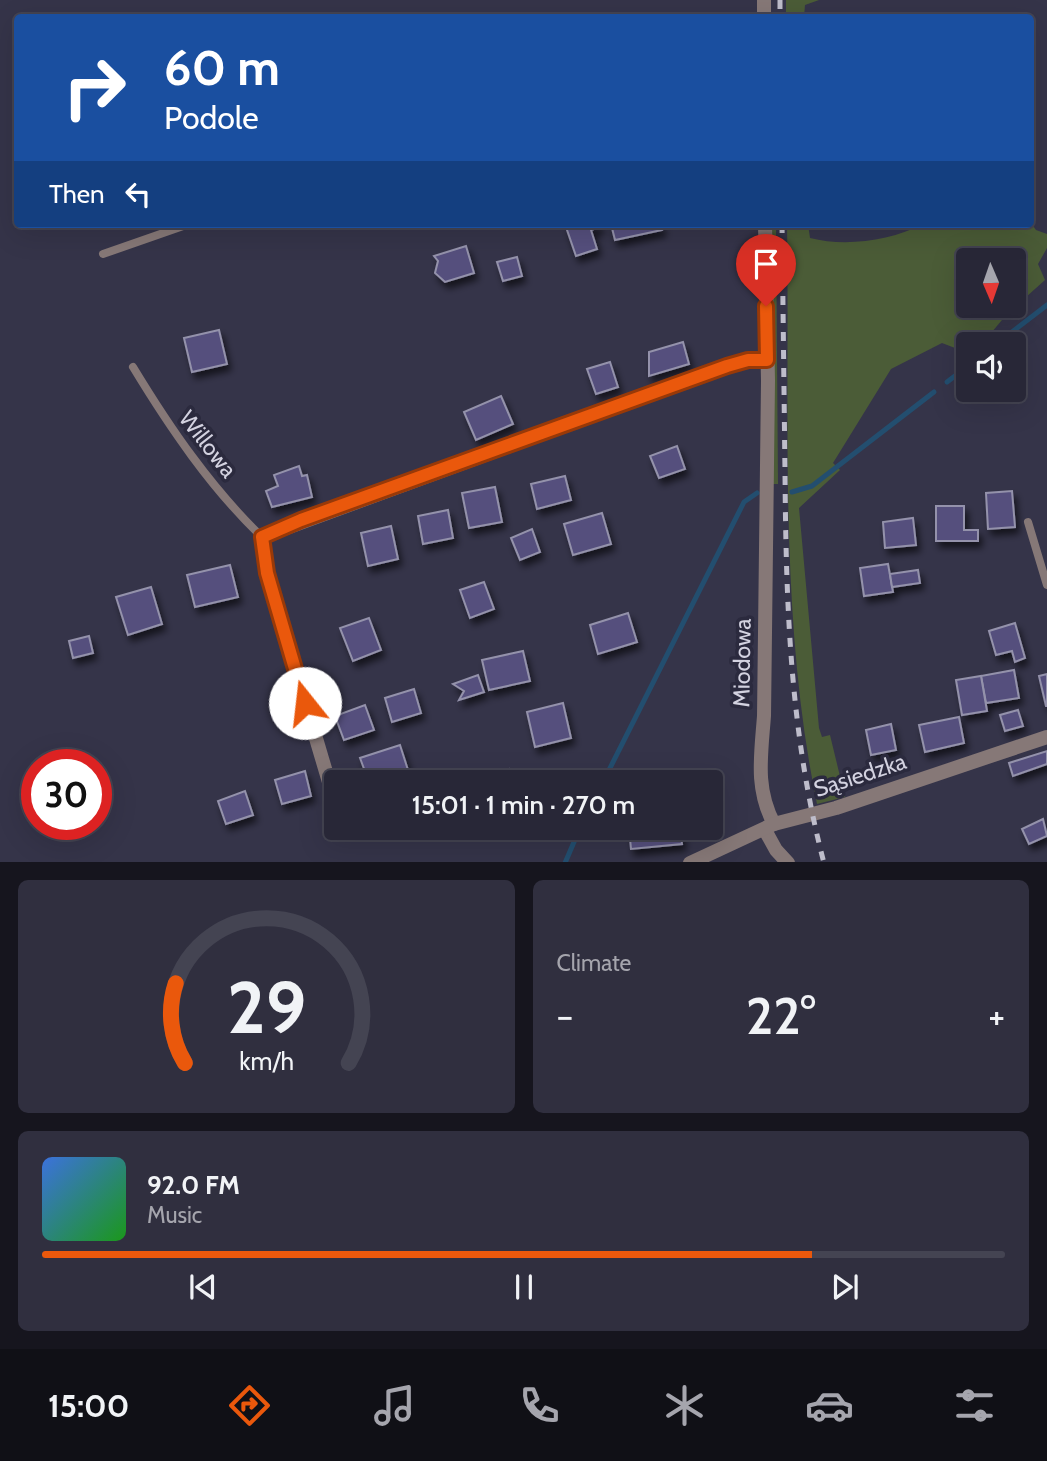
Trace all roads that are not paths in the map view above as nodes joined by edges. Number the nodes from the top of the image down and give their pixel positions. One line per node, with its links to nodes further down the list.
1 (178, 228): 3 (lane)
2 (765, 228): 4 (street, Miodowa)
3 (103, 254)
4 (767, 360): 7 (street); 11 (street, Miodowa)
5 (133, 367): 7 (lane, Willowa)
6 (1028, 522): 8 (lane)
7 (262, 537): 10 (street)
8 (1047, 585)
9 (1047, 737): 11 (street, Sąsiedzka)
10 (325, 770)
11 (770, 827): 12 (street, Sąsiedzka); 13 (street, Miodowa)
12 (692, 862)
13 (787, 862)

